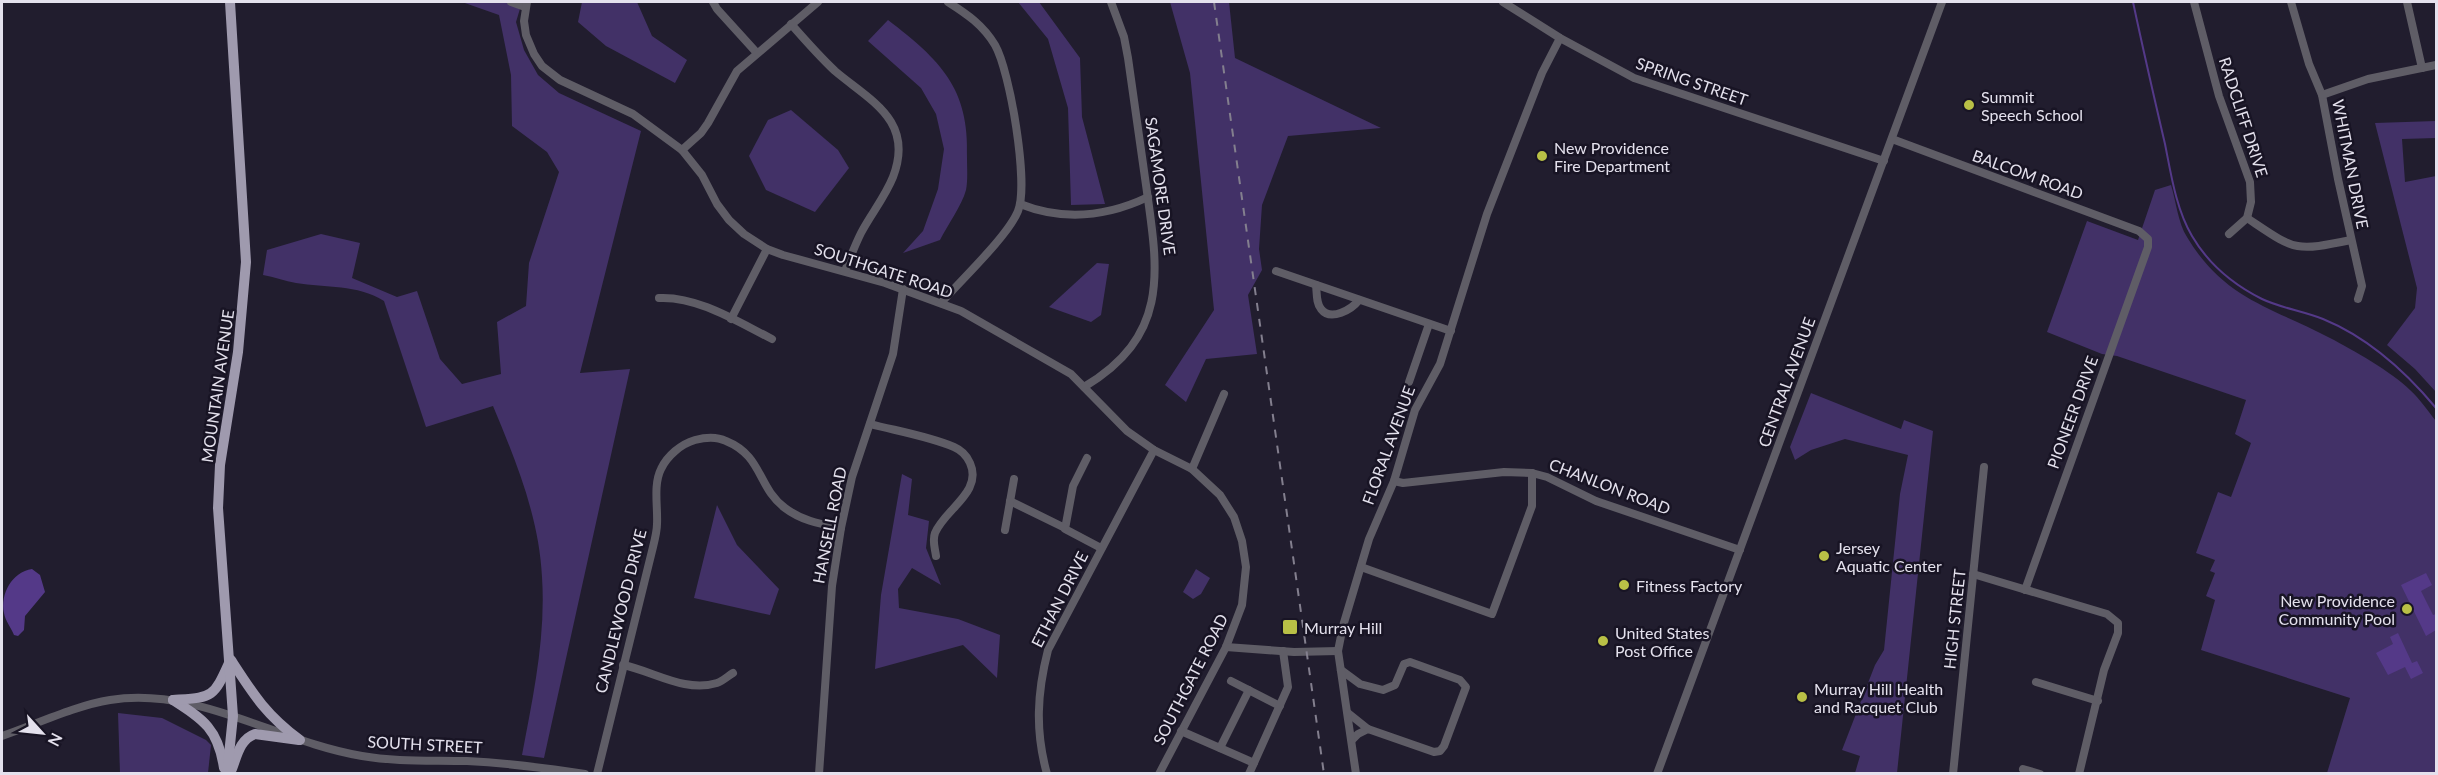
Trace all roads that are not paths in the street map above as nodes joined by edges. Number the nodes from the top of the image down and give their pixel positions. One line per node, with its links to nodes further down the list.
1 (230, 2): 65 (main road, MOUNTAIN AVENUE)
2 (511, 2): 12 (street, SOUTHGATE ROAD)
3 (713, 2): 15 (street)
4 (818, 2): 13 (street)
5 (948, 2): 23 (street)
6 (1111, 2): 22 (street, SAGAMORE DRIVE)
7 (1503, 2): 14 (street, SPRING STREET)
8 (1942, 2): 19 (street, CENTRAL AVENUE)
9 (2194, 2): 24 (street, RADCLIFF DRIVE)
10 (2291, 2): 18 (street, WHITMAN DRIVE)
11 (2407, 2): 17 (street)
12 (526, 4): 20 (street, SOUTHGATE ROAD)
13 (791, 24): 15 (street); 29 (street)
14 (1560, 38): 21 (street, SPRING STREET); 39 (street, FLORAL AVENUE)
15 (756, 52): 20 (street)
16 (2436, 65): 17 (street)
17 (2422, 68): 18 (street)
18 (2322, 95): 26 (street, WHITMAN DRIVE)
19 (1892, 139): 21 (street, CENTRAL AVENUE); 27 (street, BALCOM ROAD)
20 (682, 150): 28 (street, SOUTHGATE ROAD)
21 (1884, 160): 57 (street, CENTRAL AVENUE)
22 (1148, 197): 23 (street); 42 (street, SAGAMORE DRIVE)
23 (1020, 204): 36 (street)
24 (2247, 218): 25 (street); 26 (street)
25 (2229, 234)
26 (2351, 240): 34 (street, WHITMAN DRIVE)
27 (2148, 243): 61 (street, PIONEER DRIVE)
28 (767, 249): 29 (street, SOUTHGATE ROAD); 37 (street)
29 (845, 271): 32 (street, SOUTHGATE ROAD)
30 (1276, 271): 31 (street)
31 (1316, 285): 35 (street); 35 (street)
32 (903, 290): 36 (street, SOUTHGATE ROAD); 44 (street, HANSELL ROAD)
33 (659, 298): 37 (street)
34 (2358, 299)
35 (1359, 300): 38 (street)
36 (941, 303): 42 (street, SOUTHGATE ROAD)
37 (731, 319): 40 (street)
38 (1429, 324): 39 (street); 41 (street)
39 (1451, 331): 51 (street, FLORAL AVENUE)
40 (772, 339)
41 (1409, 382)
42 (1084, 387): 45 (street, SOUTHGATE ROAD)
43 (1224, 394): 48 (street)
44 (870, 424): 53 (street, HANSELL ROAD); 58 (street)
45 (1154, 450): 48 (street, SOUTHGATE ROAD); 56 (street, ETHAN DRIVE)
46 (1087, 458): 54 (street)
47 (1984, 467): 60 (street, HIGH STREET)
48 (1192, 469): 62 (street, SOUTHGATE ROAD)
49 (1533, 473): 51 (street, CHANLON ROAD); 57 (street, CHANLON ROAD); 59 (street)
50 (1014, 479): 52 (street)
51 (1394, 481): 59 (street, FLORAL AVENUE)
52 (1010, 501): 54 (street); 55 (street)
53 (841, 528): 66 (street, CANDLEWOOD DRIVE); 91 (street, HANSELL ROAD)
54 (1065, 528): 56 (street)
55 (1005, 530)
56 (1101, 548): 92 (street, ETHAN DRIVE)
57 (1740, 550): 96 (street, CENTRAL AVENUE)
58 (936, 556)
59 (1361, 567): 64 (street, FLORAL AVENUE)
60 (1973, 574): 61 (street); 97 (street, HIGH STREET)
61 (2025, 590): 75 (street)
62 (1226, 647): 63 (street); 80 (street, SOUTHGATE ROAD)
63 (1282, 651): 64 (street); 76 (street)
64 (1338, 651): 67 (street, FLORAL AVENUE)
65 (231, 660): 74 (main road); 78 (main road, MOUNTAIN AVENUE); 82 (main road)
66 (623, 665): 68 (street); 90 (street, CANDLEWOOD DRIVE)
67 (1341, 670): 71 (street); 73 (street, FLORAL AVENUE)
68 (734, 673)
69 (1231, 681): 72 (street)
70 (2036, 682): 75 (street)
71 (1360, 684): 73 (street); 79 (street)
72 (1249, 690): 76 (street); 84 (street)
73 (1345, 692): 77 (street, FLORAL AVENUE)
74 (173, 700): 78 (street, SOUTH STREET); 81 (street, SOUTH STREET); 88 (main road)
75 (2098, 701): 99 (street)
76 (1280, 706): 85 (street)
77 (1348, 713): 79 (street); 83 (street, FLORAL AVENUE)
78 (233, 716): 82 (street, SOUTH STREET); 88 (main road, MOUNTAIN AVENUE)
79 (1368, 729): 83 (street)
80 (1181, 731): 84 (street); 93 (street, SOUTHGATE ROAD)
81 (2, 736)
82 (300, 740): 87 (street, SOUTH STREET); 88 (main road)
83 (1352, 740): 95 (street, FLORAL AVENUE)
84 (1220, 748): 85 (street)
85 (1254, 763): 94 (street)
86 (2023, 769): 98 (street)
87 (563, 772): 89 (street, SOUTH STREET)
88 (227, 774)
89 (585, 774)
90 (597, 774)
91 (819, 774)
92 (1047, 774)
93 (1159, 774)
94 (1249, 774)
95 (1356, 774)
96 (1657, 774)
97 (1953, 774)
98 (2040, 774)
99 (2079, 774)

